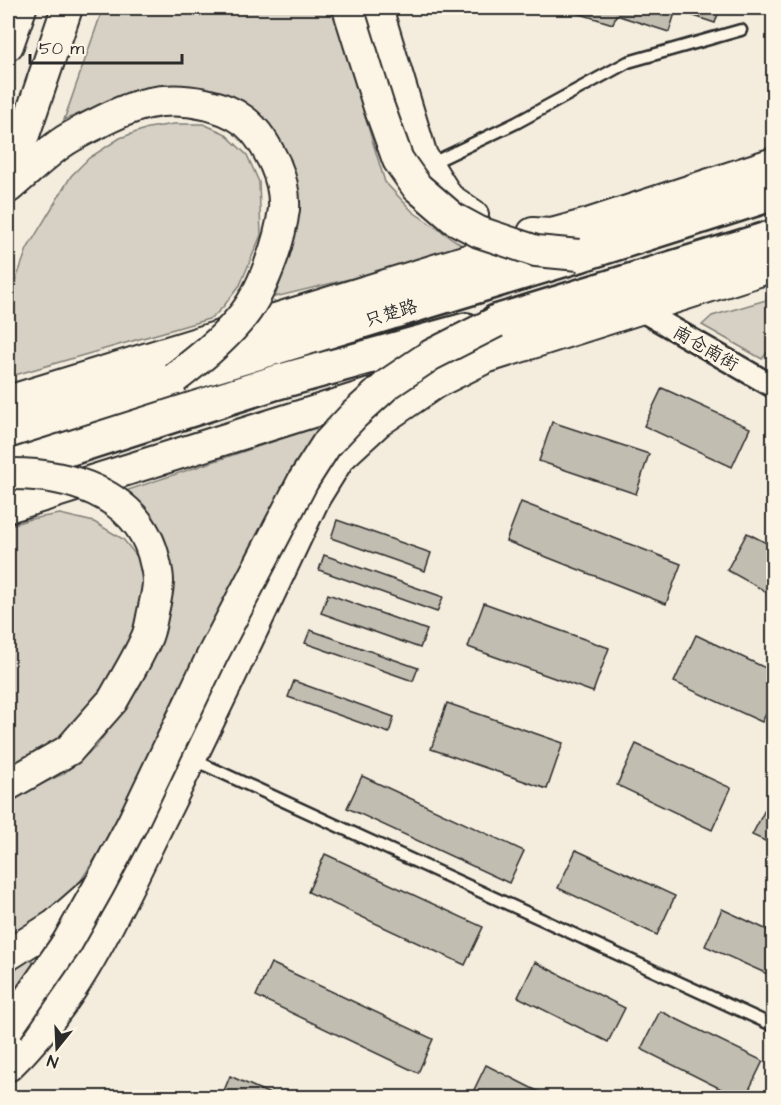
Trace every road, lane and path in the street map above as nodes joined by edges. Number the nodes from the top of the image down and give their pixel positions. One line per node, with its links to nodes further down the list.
1 (21, 8): 6 (main road)
2 (67, 8): 9 (main road)
3 (348, 8): 14 (main road, bridge)
4 (377, 8): 8 (main road)
5 (741, 30): 8 (lane)
6 (8, 45)
7 (774, 163): 12 (main road)
8 (427, 165): 12 (main road)
9 (8, 182)
10 (8, 188): 19 (main road, bridge)
11 (774, 194): 14 (main road, 只楚路)
12 (552, 234): 21 (main road)
13 (774, 237): 17 (main road, 只楚路)
14 (579, 255): 19 (main road, 只楚路, bridge)
15 (774, 266): 16 (main road)
16 (639, 309): 18 (main road); 20 (street, 南仓南街)
17 (496, 322): 23 (main road, 只楚路, bridge); 28 (main road, bridge)
18 (485, 358): 25 (main road); 26 (main road)
19 (175, 378): 22 (main road, 只楚路)
20 (774, 387)
21 (8, 401)
22 (8, 431)
23 (8, 468)
24 (8, 474): 27 (main road, bridge)
25 (8, 507)
26 (190, 759): 30 (lane); 32 (main road)
27 (8, 784)
28 (98, 888): 29 (main road); 31 (main road, bridge)
29 (8, 955)
30 (774, 1026)
31 (8, 1028)
32 (8, 1066)

